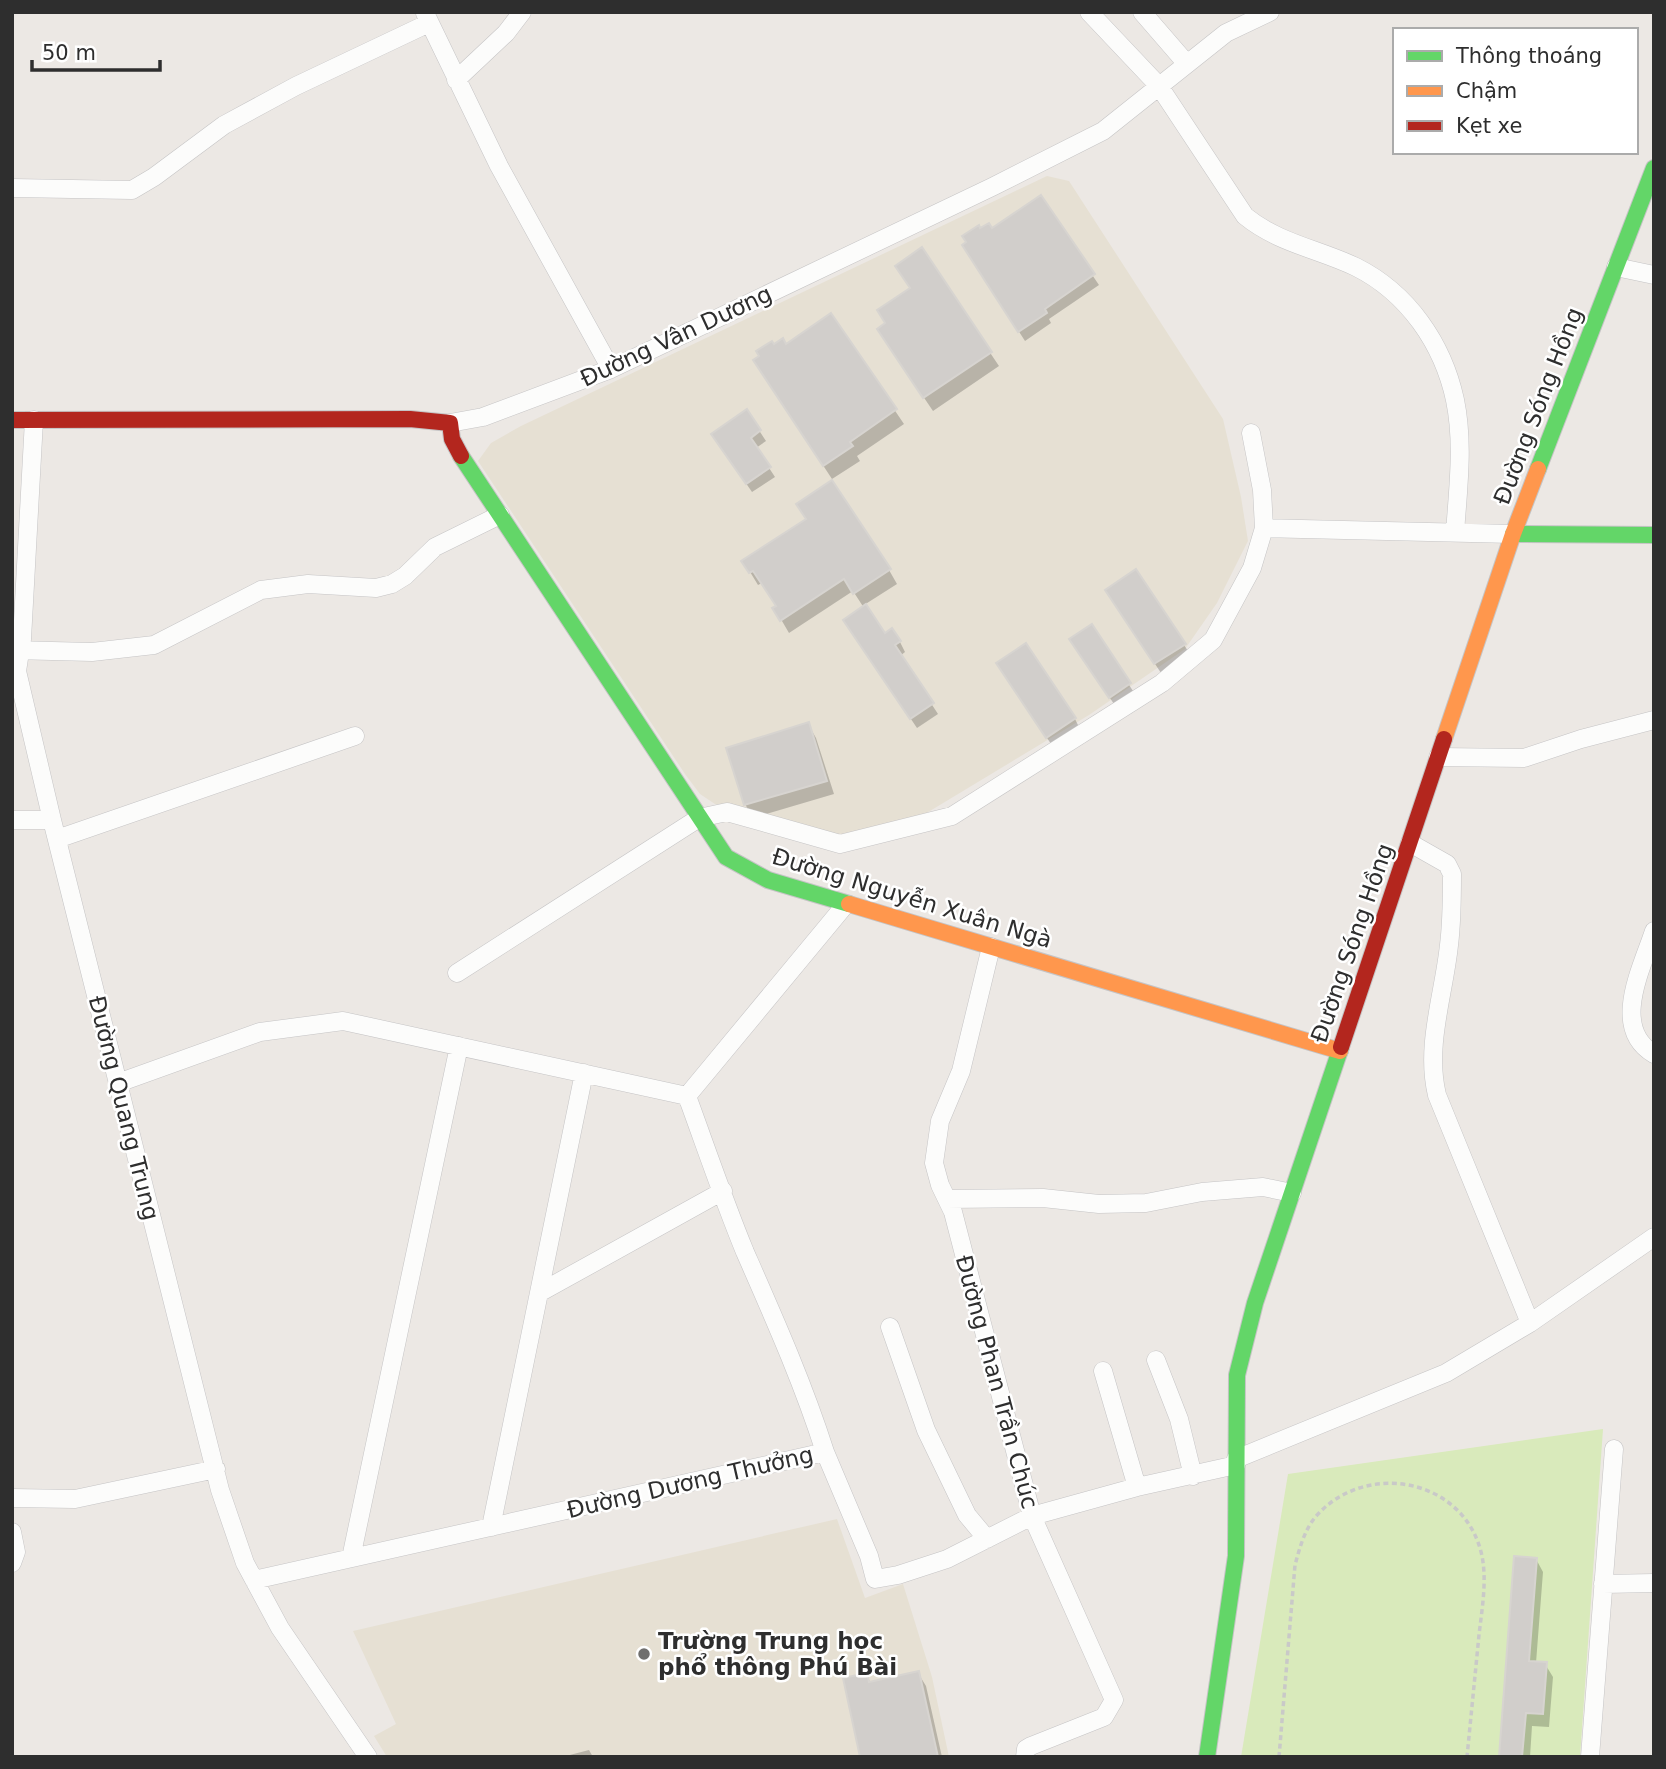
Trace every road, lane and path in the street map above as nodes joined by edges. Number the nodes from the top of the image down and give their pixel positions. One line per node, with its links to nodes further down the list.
1 (522, 12): 7 (street)
2 (1089, 12): 8 (street)
3 (1142, 12): 6 (street)
4 (1270, 12): 6 (street, Đường Vân Dương)
5 (427, 18): 7 (street); 10 (street)
6 (1187, 64): 8 (street, Đường Vân Dương)
7 (456, 80): 13 (street)
8 (1159, 86): 13 (street, Đường Vân Dương); 20 (street)
9 (1654, 168): 11 (street, Đường Sóng Hồng)
10 (12, 188)
11 (1616, 267): 12 (street); 21 (street, Đường Sóng Hồng)
12 (1654, 275)
13 (611, 369): 16 (street, Đường Vân Dương)
14 (12, 420): 15 (street, Đường Vân Dương)
15 (34, 420): 16 (street, Đường Vân Dương); 23 (street, Đường Quang Trung)
16 (450, 423): 18 (street, Đường Nguyễn Xuân Ngà)
17 (1251, 433): 19 (street)
18 (500, 514): 23 (street); 27 (street, Đường Nguyễn Xuân Ngà)
19 (1264, 528): 20 (street); 27 (street)
20 (1455, 533): 21 (street)
21 (1513, 534): 22 (street); 26 (street, Đường Sóng Hồng)
22 (1654, 535)
23 (16, 650): 29 (street, Đường Quang Trung)
24 (1654, 720): 26 (street)
25 (355, 736): 30 (street)
26 (1438, 757): 31 (street, Đường Sóng Hồng)
27 (699, 818): 32 (street, Đường Nguyễn Xuân Ngà); 35 (street)
28 (12, 820): 29 (street)
29 (52, 820): 30 (street, Đường Quang Trung)
30 (57, 839): 40 (street, Đường Quang Trung)
31 (1410, 843): 37 (street, Đường Sóng Hồng); 47 (street)
32 (846, 904): 34 (street, Đường Nguyễn Xuân Ngà); 41 (street)
33 (1654, 931): 38 (street)
34 (991, 947): 37 (street, Đường Nguyễn Xuân Ngà); 44 (street, Đường Phan Trần Chúc)
35 (457, 972)
36 (459, 1046): 39 (street); 40 (street); 62 (street)
37 (1340, 1051): 43 (street, Đường Sóng Hồng)
38 (1654, 1054)
39 (584, 1073): 41 (street); 46 (street)
40 (118, 1083): 54 (street, Đường Quang Trung)
41 (687, 1096): 42 (street)
42 (723, 1191): 46 (street); 52 (street)
43 (1292, 1193): 44 (street); 53 (street, Đường Sóng Hồng)
44 (947, 1199): 58 (street, Đường Phan Trần Chúc)
45 (1654, 1237): 47 (street, Đường Dương Thưởng)
46 (539, 1293): 59 (street)
47 (1530, 1323): 53 (street, Đường Dương Thưởng)
48 (890, 1327): 61 (street)
49 (1156, 1360): 55 (street)
50 (1103, 1371): 56 (street)
51 (1614, 1449): 66 (street)
52 (825, 1452): 59 (street, Đường Dương Thưởng); 61 (street, Đường Dương Thưởng)
53 (1236, 1462): 55 (street, Đường Dương Thưởng); 69 (street, Đường Sóng Hồng)
54 (216, 1469): 57 (street); 64 (street, Đường Quang Trung)
55 (1193, 1476): 56 (street, Đường Dương Thưởng)
56 (1137, 1487): 58 (street, Đường Dương Thưởng)
57 (12, 1497)
58 (1032, 1516): 61 (street, Đường Dương Thưởng); 68 (street, Đường Phan Trần Chúc)
59 (491, 1527): 62 (street, Đường Dương Thưởng)
60 (12, 1532): 63 (street)
61 (986, 1539)
62 (351, 1558): 64 (street, Đường Dương Thưởng)
63 (12, 1563)
64 (254, 1580): 67 (street, Đường Quang Trung)
65 (1654, 1583): 66 (street)
66 (1603, 1584): 72 (street)
67 (368, 1757)
68 (1025, 1757)
69 (1207, 1757)
70 (1279, 1757): 71 (path)
71 (1467, 1757)
72 (1590, 1757)

